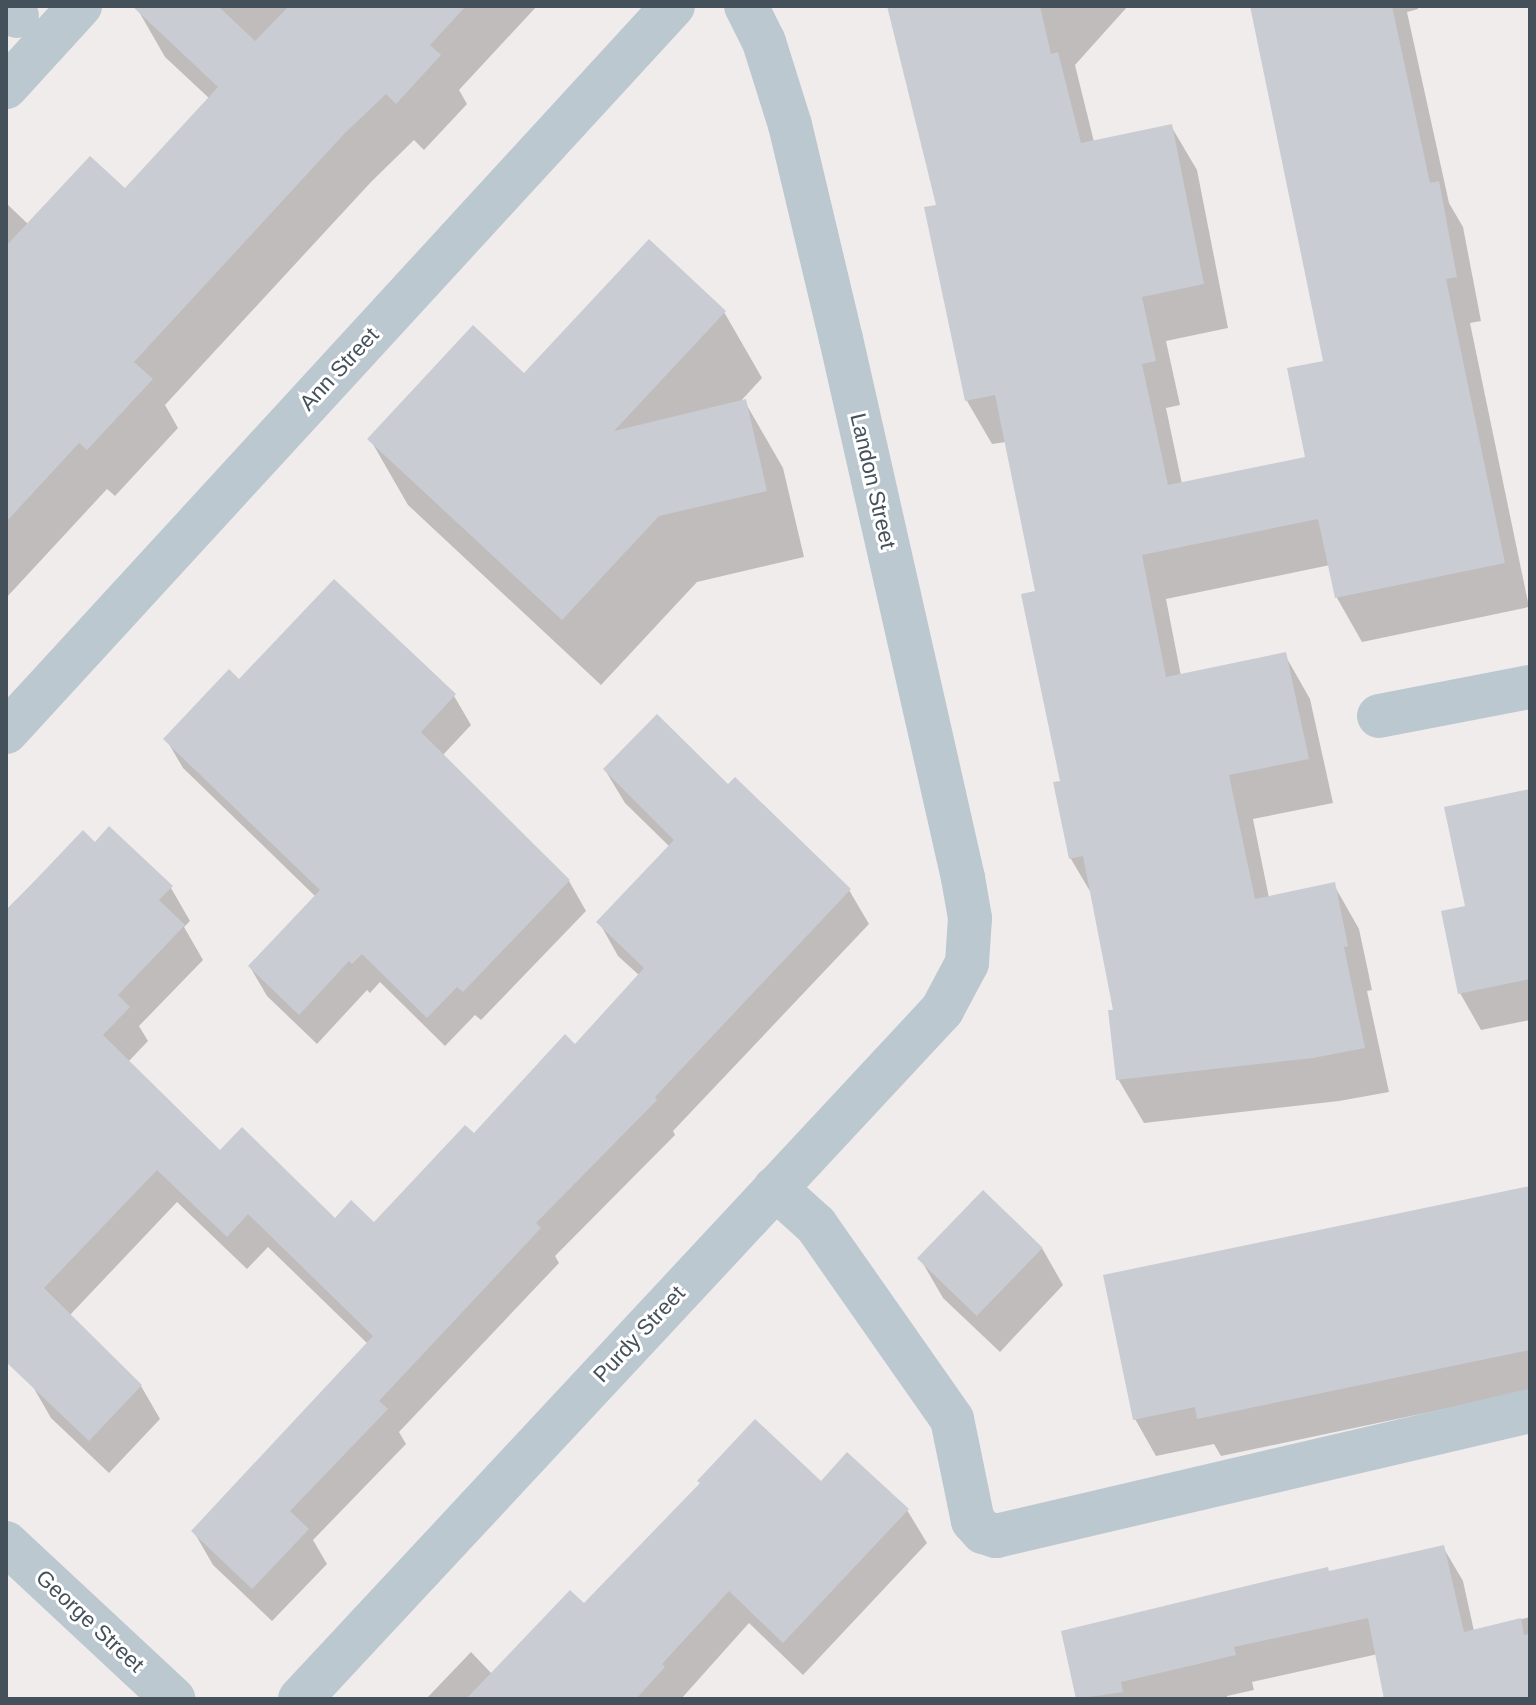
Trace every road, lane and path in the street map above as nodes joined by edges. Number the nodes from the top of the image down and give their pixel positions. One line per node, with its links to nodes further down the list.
1 (80, 6): 4 (street)
2 (673, 6): 7 (street, Ann Street)
3 (746, 6): 8 (street, Landon Street)
4 (6, 87)
5 (1530, 687): 6 (street)
6 (1379, 716)
7 (6, 732)
8 (967, 963): 9 (street, Purdy Street)
9 (775, 1188): 10 (street); 13 (street, Purdy Street)
10 (1530, 1411)
11 (6, 1543): 12 (street, George Street)
12 (173, 1699)
13 (300, 1699)

